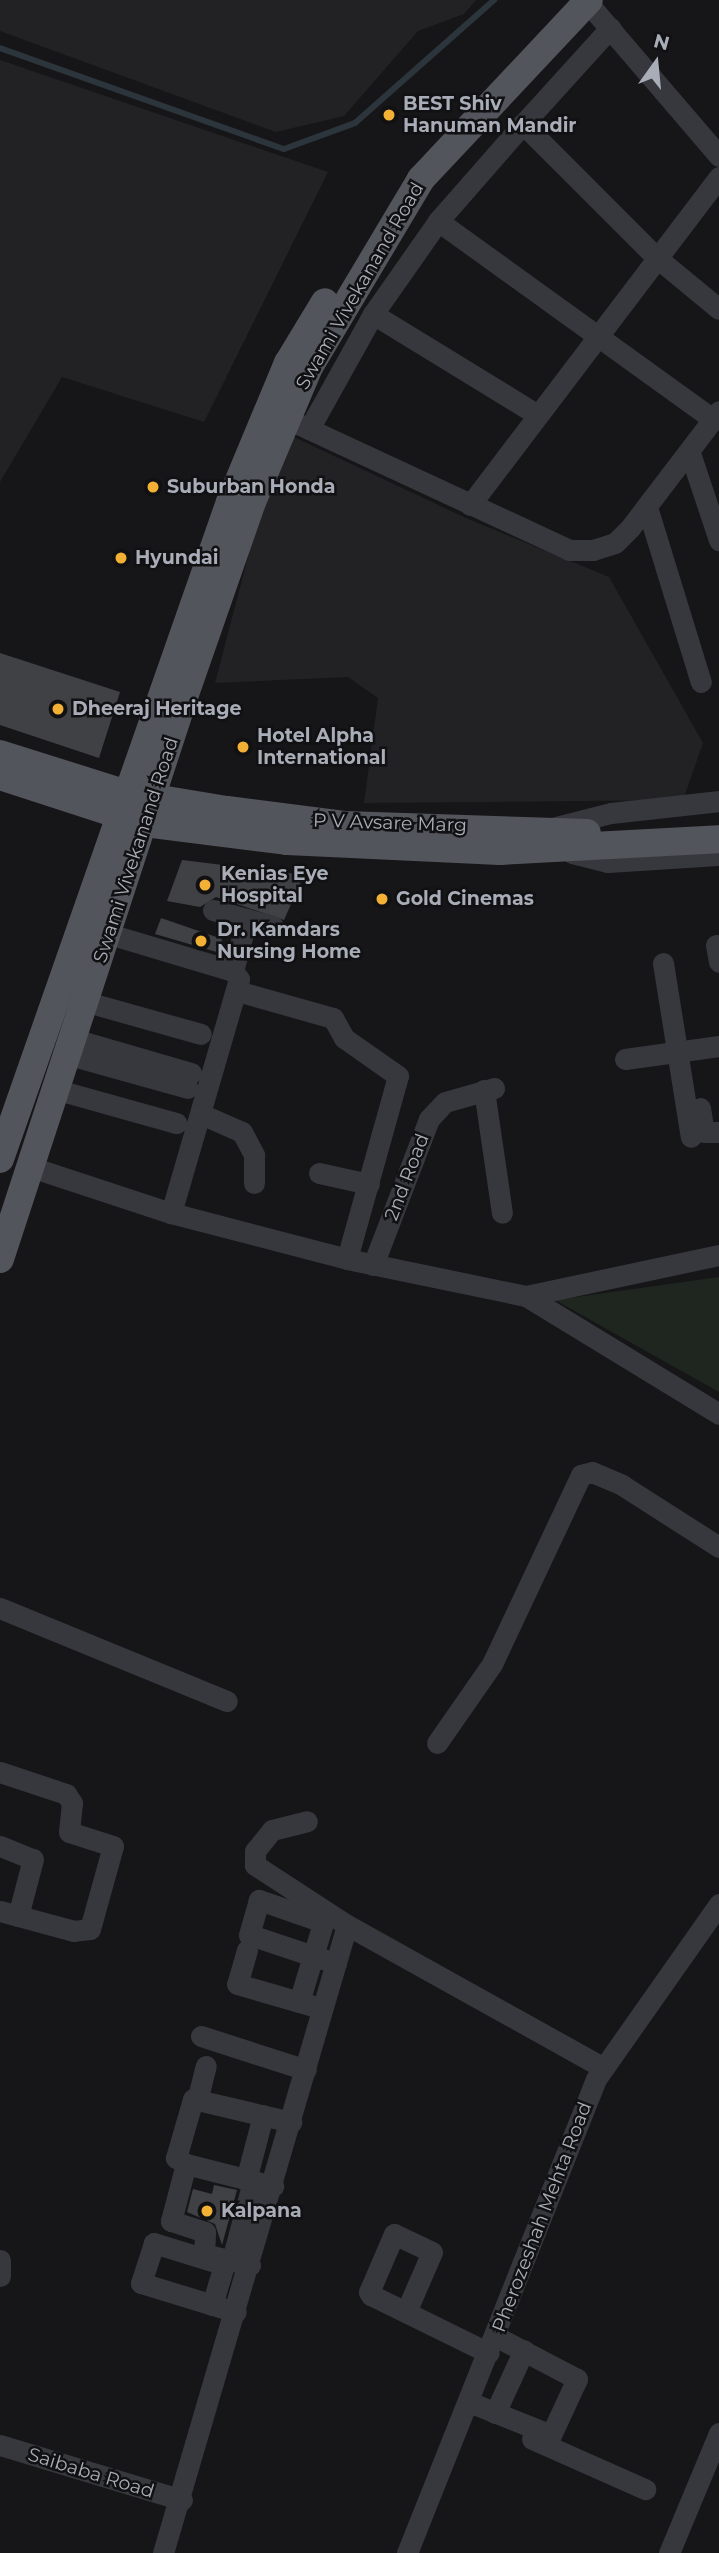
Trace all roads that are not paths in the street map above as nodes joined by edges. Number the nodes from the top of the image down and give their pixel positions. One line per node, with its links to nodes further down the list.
1 (580, 1): 2 (street); 13 (main road, Swami Vivekanand Road)
2 (610, 28): 3 (street); 4 (street)
3 (523, 124): 6 (street); 7 (street)
4 (719, 156)
5 (719, 177): 7 (street)
6 (438, 221): 9 (street); 10 (street)
7 (657, 258): 8 (street); 10 (street)
8 (719, 309)
9 (373, 314): 11 (street); 13 (street)
10 (598, 335): 11 (street); 12 (street)
11 (538, 415): 15 (street)
12 (716, 415): 14 (street)
13 (287, 420): 15 (street); 19 (main road, Swami Vivekanand Road)
14 (690, 453): 16 (street); 17 (street)
15 (470, 505): 16 (street)
16 (647, 507): 18 (street)
17 (719, 540)
18 (701, 681)
19 (173, 697): 23 (main road, Swami Vivekanand Road); 24 (main road, Swami Vivekanand Road)
20 (0, 754): 23 (main road)
21 (0, 776): 23 (main road)
22 (719, 801): 26 (street)
23 (120, 804): 24 (main road, P V Avsare Marg); 49 (main road, Swami Vivekanand Road)
24 (149, 811): 26 (main road, P V Avsare Marg); 32 (main road, Swami Vivekanand Road)
25 (719, 826): 26 (main road)
26 (559, 836): 27 (main road); 28 (street, P V Avsare Marg)
27 (719, 839)
28 (719, 855)
29 (213, 910): 30 (street)
30 (247, 919): 31 (street); 34 (street)
31 (273, 926)
32 (109, 934): 34 (street); 35 (main road, Swami Vivekanand Road)
33 (663, 963): 40 (street)
34 (235, 981): 45 (street); 53 (street)
35 (88, 997): 37 (street); 39 (main road, Swami Vivekanand Road)
36 (683, 1004): 40 (street)
37 (202, 1030)
38 (719, 1046): 40 (street)
39 (72, 1047): 43 (street); 44 (main road, Swami Vivekanand Road)
40 (688, 1053): 41 (street); 42 (street); 47 (street); 48 (street)
41 (719, 1057)
42 (625, 1059)
43 (189, 1081)
44 (58, 1090): 46 (street); 50 (main road, Swami Vivekanand Road)
45 (201, 1114): 52 (street); 54 (street)
46 (176, 1122)
47 (719, 1132)
48 (691, 1137)
49 (1, 1155)
50 (32, 1167): 54 (street); 57 (main road, Swami Vivekanand Road)
51 (319, 1173): 53 (street)
52 (254, 1183)
53 (369, 1184): 58 (street)
54 (171, 1213): 58 (street)
55 (502, 1213): 59 (street, 2nd Road)
56 (719, 1255): 60 (street)
57 (0, 1259)
58 (347, 1259): 59 (street)
59 (373, 1265): 60 (street)
60 (526, 1296): 61 (street)
61 (719, 1414)
62 (719, 1547): 65 (street)
63 (0, 1608): 64 (street)
64 (227, 1701)
65 (437, 1743)
66 (0, 1772): 70 (street)
67 (307, 1821): 71 (street)
68 (0, 1846): 70 (street)
69 (719, 1904): 78 (street, Pherozeshah Mehta Road)
70 (9, 1913)
71 (347, 1924): 73 (street); 78 (street)
72 (247, 1950): 74 (street)
73 (336, 1963): 74 (street); 75 (street)
74 (299, 2002): 75 (street)
75 (323, 2009): 79 (street)
76 (201, 2036): 79 (street)
77 (206, 2066): 80 (street)
78 (604, 2068): 91 (street, Pherozeshah Mehta Road)
79 (306, 2070): 82 (street)
80 (198, 2097): 81 (street); 83 (street)
81 (263, 2115): 82 (street); 84 (street)
82 (291, 2122): 84 (street)
83 (186, 2164): 84 (street); 86 (street)
84 (257, 2182): 86 (street)
85 (0, 2260): 87 (street)
86 (239, 2266): 88 (street); 88 (street); 89 (street)
87 (0, 2276)
88 (212, 2305): 89 (street)
89 (236, 2312): 98 (street)
90 (406, 2312): 91 (street)
91 (492, 2345): 92 (street); 93 (street, Pherozeshah Mehta Road)
92 (524, 2350): 94 (street); 94 (street)
93 (468, 2406): 94 (street); 97 (street); 100 (street, Pherozeshah Mehta Road)
94 (495, 2413)
95 (719, 2433): 101 (street)
96 (0, 2445): 98 (street, Saibaba Road)
97 (645, 2489)
98 (182, 2500): 99 (street)
99 (163, 2553)
100 (407, 2553)
101 (669, 2553)

